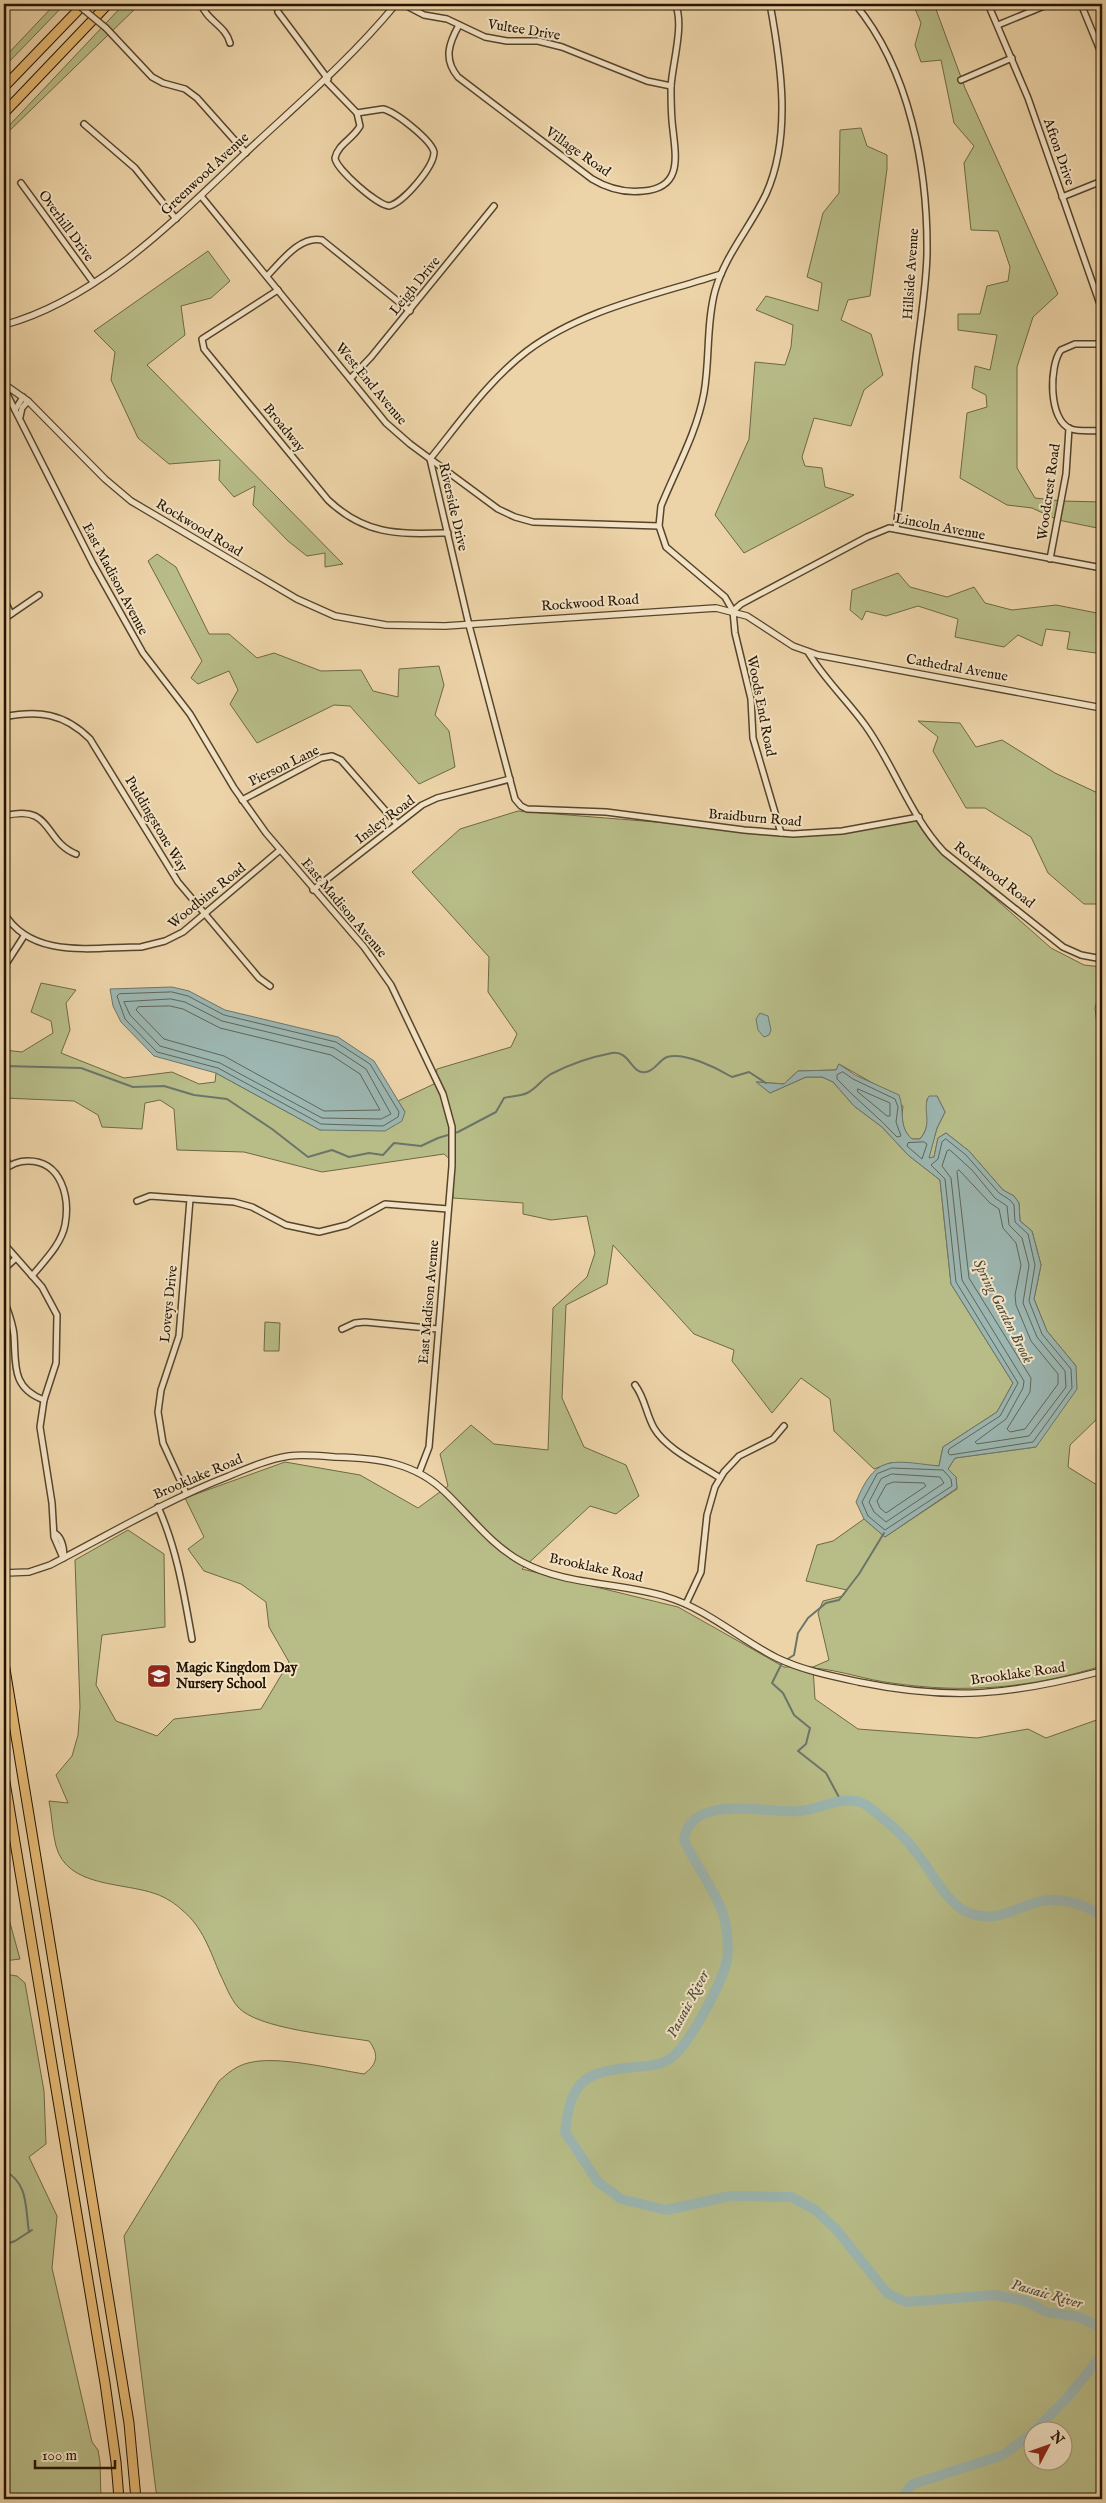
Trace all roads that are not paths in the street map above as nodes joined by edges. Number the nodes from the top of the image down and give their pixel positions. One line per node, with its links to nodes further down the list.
1 (77, 4): 26 (street, bridge)
2 (84, 4): 22 (highway)
3 (108, 4): 23 (highway)
4 (201, 4): 16 (street)
5 (396, 4): 19 (street, Greenwood Avenue)
6 (403, 4): 14 (street, Vultee Drive)
7 (675, 4): 21 (street, Village Road)
8 (770, 4): 33 (street)
9 (855, 4): 51 (street, Hillside Avenue)
10 (988, 4): 15 (street, Afton Drive)
11 (1049, 4): 15 (street)
12 (1081, 4): 17 (street)
13 (278, 12): 19 (street)
14 (459, 24): 21 (street, Vultee Drive); 21 (street, Village Road)
15 (998, 25): 18 (street, Afton Drive)
16 (230, 44)
17 (1102, 55)
18 (1012, 58): 20 (street); 30 (street, Afton Drive)
19 (327, 80): 24 (street); 26 (street, Greenwood Avenue)
20 (961, 80)
21 (671, 86)
22 (4, 87)
23 (4, 113)
24 (358, 113): 24 (street)
25 (84, 124): 32 (street)
26 (246, 153): 29 (street, Greenwood Avenue)
27 (1102, 181): 30 (street)
28 (21, 183): 35 (street, Overhill Drive)
29 (201, 196): 32 (street, Greenwood Avenue); 34 (street, West End Avenue)
30 (1062, 197): 37 (street, Afton Drive)
31 (494, 206): 38 (street, Leigh Drive)
32 (176, 219): 35 (street, Greenwood Avenue)
33 (721, 274): 49 (street, Riverside Drive); 50 (street)
34 (267, 276): 36 (street, West End Avenue); 38 (street)
35 (93, 282): 39 (street, Greenwood Avenue)
36 (278, 290): 41 (street, West End Avenue); 52 (street, Broadway)
37 (1102, 310)
38 (410, 311): 41 (street, Leigh Drive)
39 (4, 325)
40 (1102, 344): 47 (street)
41 (350, 378): 49 (street, West End Avenue)
42 (4, 384): 44 (street, Rockwood Road)
43 (4, 388): 45 (street, East Madison Avenue)
44 (26, 399): 45 (street); 46 (street); 60 (street, Rockwood Road)
45 (15, 410): 46 (street, East Madison Avenue)
46 (20, 417): 65 (street, East Madison Avenue)
47 (1069, 428): 48 (street); 53 (street, Woodcrest Road)
48 (1102, 431)
49 (430, 459): 50 (street, West End Avenue); 52 (street, Riverside Drive)
50 (659, 526): 57 (street)
51 (896, 529): 53 (street, Lincoln Avenue); 57 (street, Lincoln Avenue)
52 (448, 533): 60 (street, Riverside Drive)
53 (1050, 559): 54 (street, Lincoln Avenue)
54 (1102, 568)
55 (39, 596): 58 (street)
56 (4, 599): 58 (street)
57 (733, 611): 60 (street, Rockwood Road); 61 (street, Rockwood Road); 70 (street, Woods End Road)
58 (11, 614): 59 (street)
59 (4, 619)
60 (469, 625): 64 (street, Riverside Drive)
61 (808, 652): 62 (street, Cathedral Avenue); 68 (street, Rockwood Road)
62 (1102, 708)
63 (4, 717): 75 (street, Puddingstone Way)
64 (510, 779): 66 (street, Riverside Drive); 69 (street, Insley Road)
65 (242, 800): 69 (street, Pierson Lane); 71 (street, East Madison Avenue)
66 (589, 810): 70 (street, Braidburn Road)
67 (4, 816): 72 (street)
68 (919, 817): 70 (street, Braidburn Road); 77 (street, Rockwood Road)
69 (397, 824): 73 (street, Insley Road)
70 (781, 833)
71 (280, 850): 73 (street, East Madison Avenue); 75 (street, Woodbine Road)
72 (76, 854)
73 (313, 890): 85 (street, East Madison Avenue)
74 (4, 913): 76 (street, Woodbine Road)
75 (206, 914): 76 (street, Woodbine Road); 79 (street, Puddingstone Way)
76 (24, 936): 78 (street)
77 (1102, 959)
78 (4, 967)
79 (270, 986)
80 (4, 1156): 81 (street)
81 (9, 1165): 82 (street); 89 (street)
82 (4, 1170)
83 (190, 1199): 84 (street); 85 (street); 98 (street, Loveys Drive)
84 (137, 1201)
85 (448, 1209): 92 (street, East Madison Avenue)
86 (4, 1244): 87 (street)
87 (15, 1259): 88 (street); 89 (street)
88 (4, 1269)
89 (32, 1276): 94 (street)
90 (4, 1300): 94 (street)
91 (342, 1329): 92 (street)
92 (438, 1329): 96 (street, East Madison Avenue)
93 (635, 1384): 97 (street)
94 (44, 1400): 100 (street)
95 (784, 1426): 97 (street)
96 (419, 1473): 98 (street, Brooklake Road); 102 (street, Brooklake Road)
97 (720, 1478): 102 (street)
98 (186, 1493): 99 (street, Brooklake Road)
99 (158, 1507): 100 (street, Brooklake Road); 103 (street)
100 (63, 1558): 101 (street, Brooklake Road)
101 (4, 1573)
102 (686, 1604): 105 (street, Brooklake Road)
103 (192, 1639)
104 (4, 1663): 108 (highway)
105 (1102, 1671)
106 (4, 1776): 107 (highway)
107 (119, 2499)
108 (136, 2499)

